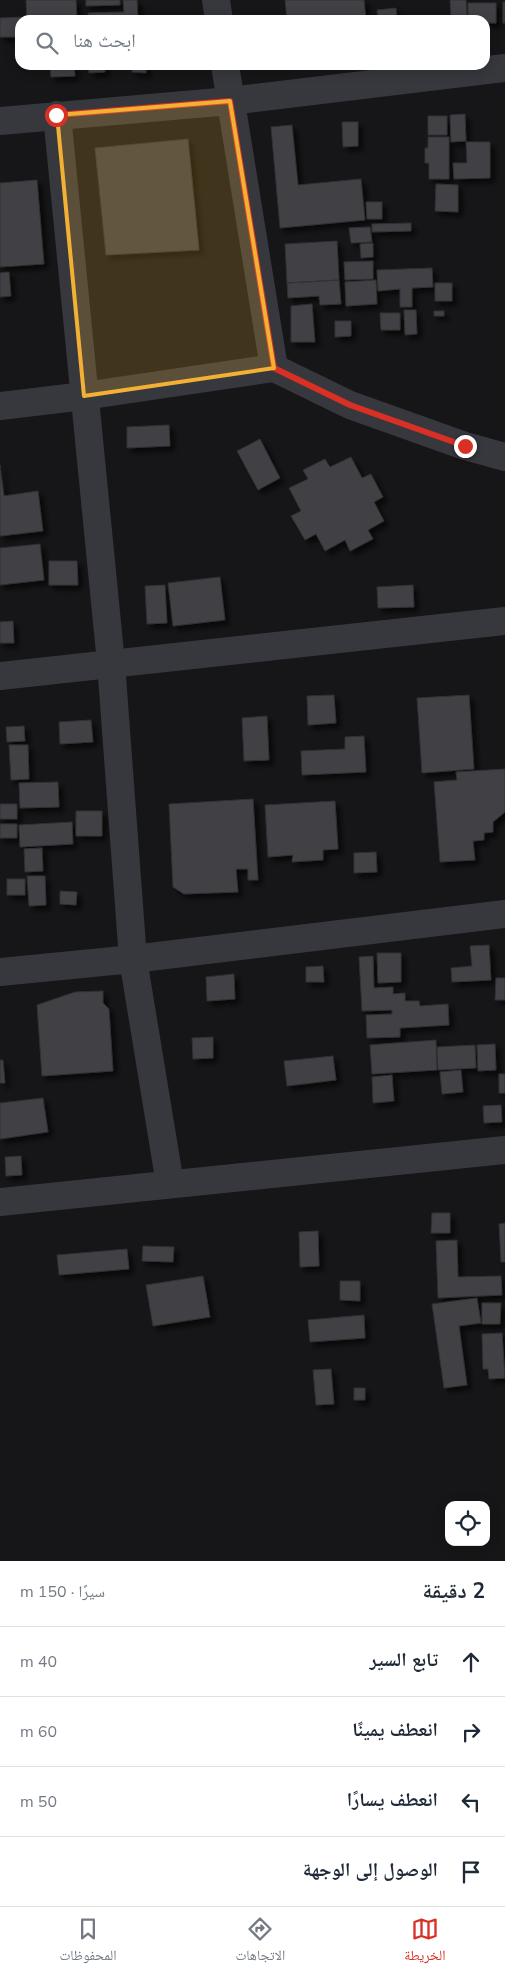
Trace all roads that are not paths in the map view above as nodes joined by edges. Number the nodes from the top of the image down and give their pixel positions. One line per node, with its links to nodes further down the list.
1 (216, 0): 2 (street)
2 (218, 15)
3 (505, 68): 6 (street)
4 (226, 70): 7 (street)
5 (488, 70): 7 (street)
6 (490, 70)
7 (230, 101): 8 (street); 10 (street)
8 (56, 115): 9 (street); 11 (street)
9 (0, 121)
10 (274, 368): 11 (street); 13 (street)
11 (84, 396): 12 (street); 15 (street)
12 (0, 406)
13 (505, 457)
14 (505, 622): 15 (street)
15 (111, 663): 16 (street); 18 (street)
16 (0, 676)
17 (505, 914): 18 (street)
18 (133, 959): 19 (street); 21 (street)
19 (0, 972)
20 (505, 1150): 21 (street)
21 (170, 1184): 22 (street)
22 (0, 1202)

